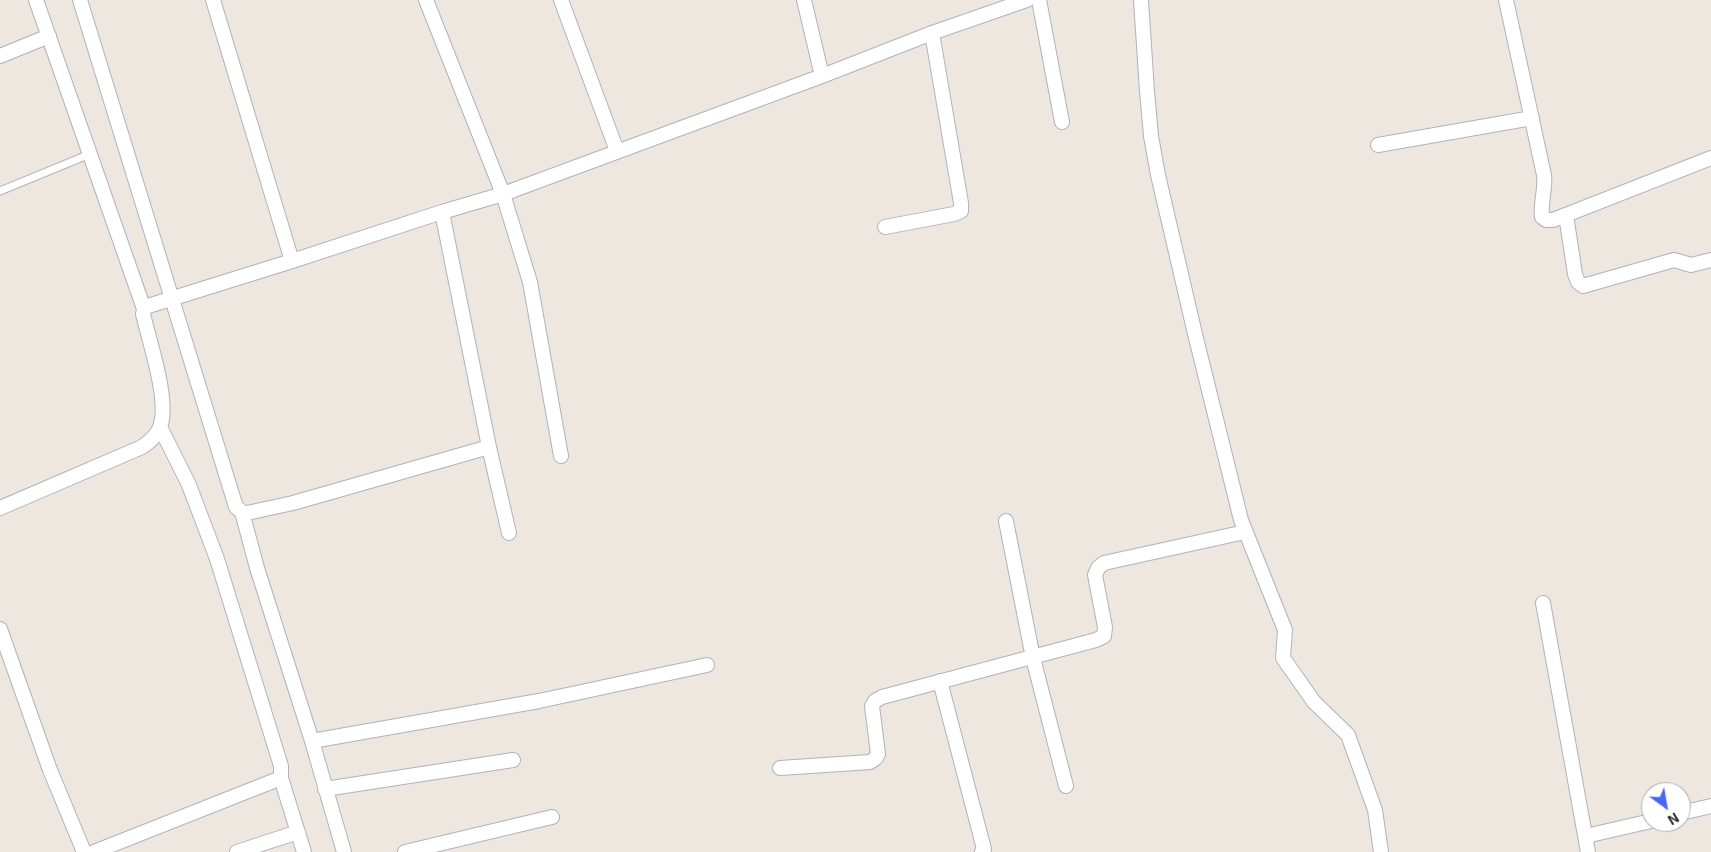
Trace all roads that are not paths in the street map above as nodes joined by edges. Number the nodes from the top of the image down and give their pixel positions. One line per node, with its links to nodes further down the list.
1 (36, 0): 12 (street)
2 (80, 0): 28 (street)
3 (213, 0): 27 (street)
4 (426, 0): 22 (street)
5 (562, 0): 18 (street)
6 (804, 0): 14 (street)
7 (1039, 0): 16 (street)
8 (1141, 0): 36 (street)
9 (1506, 0): 15 (street)
10 (1019, 1): 11 (street)
11 (932, 33): 14 (street); 25 (street)
12 (49, 36): 13 (street); 19 (street)
13 (0, 56)
14 (822, 76): 18 (street)
15 (1532, 118): 17 (street); 24 (street)
16 (1062, 122)
17 (1378, 145)
18 (617, 151): 22 (street)
19 (91, 154): 21 (lane); 29 (street)
20 (1711, 158): 24 (street)
21 (0, 191)
22 (503, 194): 23 (street); 32 (street)
23 (442, 212): 27 (street); 31 (street)
24 (1566, 215): 26 (street)
25 (885, 227)
26 (1711, 260)
27 (292, 261): 28 (street)
28 (172, 298): 29 (street); 34 (street)
29 (150, 306): 30 (street)
30 (160, 427): 33 (street); 46 (street)
31 (490, 447): 34 (street); 37 (street)
32 (561, 456)
33 (0, 508)
34 (242, 512): 43 (street)
35 (1006, 521): 40 (street)
36 (1245, 532): 40 (street); 62 (street)
37 (509, 533)
38 (1543, 603): 54 (street)
39 (0, 629): 55 (street)
40 (1033, 658): 42 (street); 47 (street)
41 (707, 665): 43 (street)
42 (940, 681): 45 (street); 61 (street)
43 (312, 741): 48 (street)
44 (513, 760): 48 (street)
45 (780, 768)
46 (281, 778): 53 (street); 56 (street)
47 (1066, 786)
48 (325, 789): 59 (street)
49 (1711, 806): 50 (street)
50 (1691, 811)
51 (552, 817): 60 (street)
52 (1641, 823): 54 (street)
53 (298, 832): 57 (street); 58 (street)
54 (1586, 836): 63 (street)
55 (84, 852)
56 (94, 852)
57 (237, 852)
58 (304, 852)
59 (344, 852)
60 (405, 852)
61 (982, 852)
62 (1382, 852)
63 (1588, 852)

